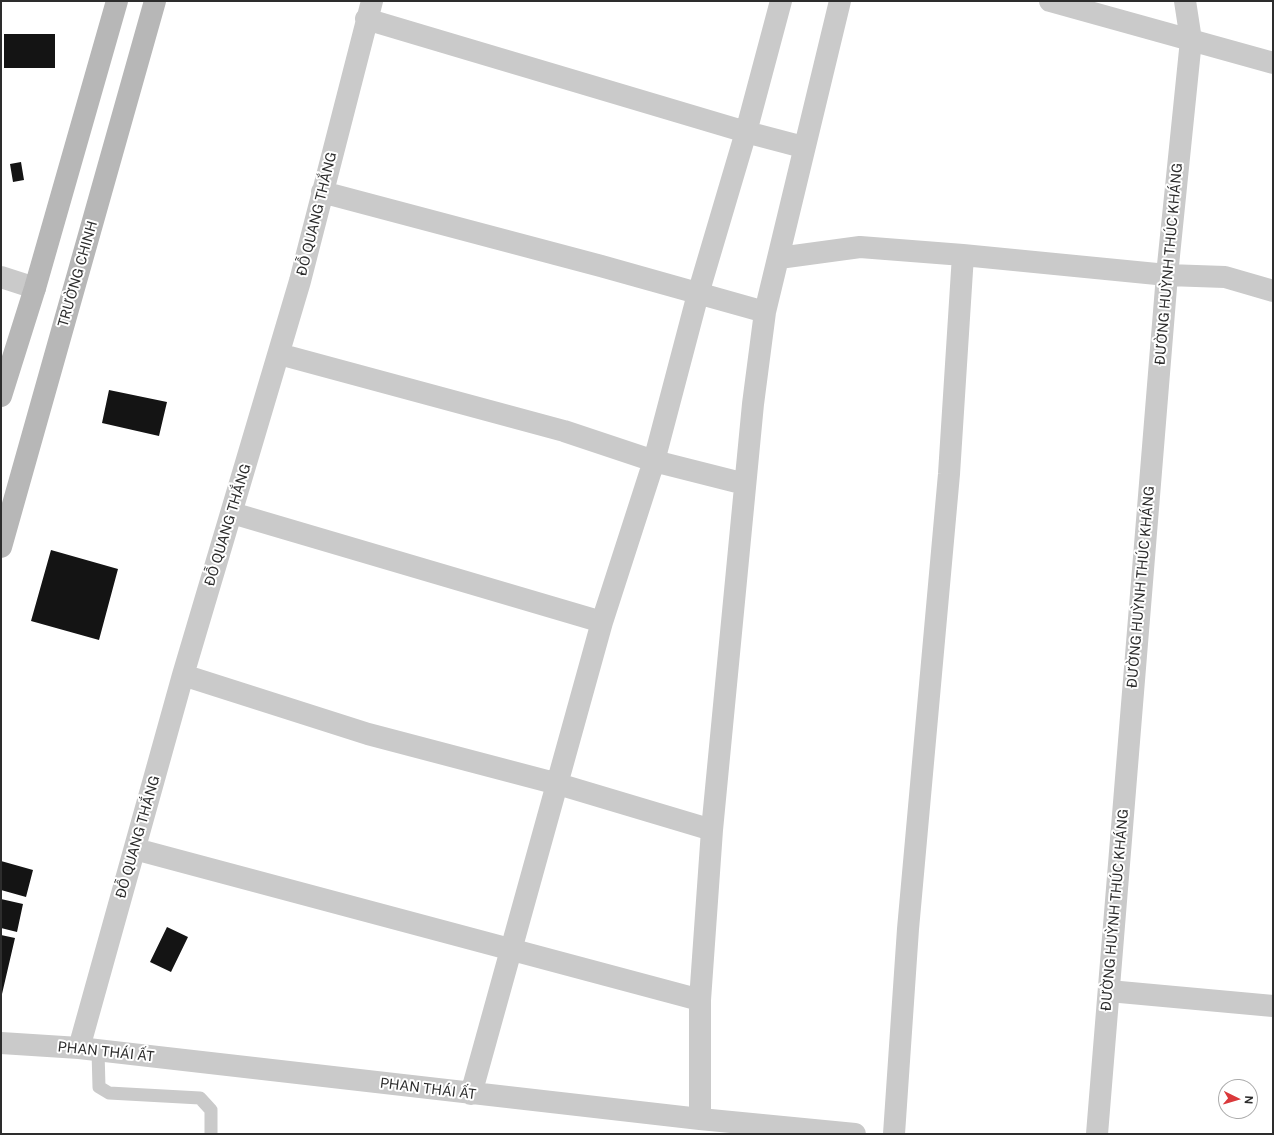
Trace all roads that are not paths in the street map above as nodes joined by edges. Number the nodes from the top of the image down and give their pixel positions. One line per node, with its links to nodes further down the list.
1 (117, 1): 17 (street)
2 (155, 1): 26 (street, TRƯỜNG CHINH)
3 (781, 1): 10 (street)
4 (840, 1): 11 (street)
5 (1050, 1): 8 (street)
6 (1185, 1): 8 (street, ĐƯỜNG HUỲNH THÚC KHÁNG)
7 (369, 10): 10 (street); 12 (street, ĐỖ QUANG THẮNG)
8 (1191, 40): 9 (street); 15 (street, ĐƯỜNG HUỲNH THÚC KHÁNG)
9 (1273, 63)
10 (746, 132): 11 (street); 19 (street)
11 (804, 147): 14 (street)
12 (322, 192): 19 (street); 21 (street, ĐỖ QUANG THẮNG)
13 (964, 255): 14 (street); 15 (street); 43 (street)
14 (779, 258): 20 (street)
15 (1167, 275): 18 (street); 33 (street, ĐƯỜNG HUỲNH THÚC KHÁNG)
16 (1, 277): 17 (street)
17 (35, 288): 22 (street)
18 (1273, 291)
19 (698, 294): 20 (street); 23 (street)
20 (765, 312): 24 (street)
21 (280, 354): 23 (street); 25 (street, ĐỖ QUANG THẮNG)
22 (1, 396)
23 (654, 461): 24 (street); 27 (street)
24 (745, 484): 30 (street)
25 (232, 512): 27 (street); 28 (street, ĐỖ QUANG THẮNG)
26 (1, 547)
27 (602, 622): 29 (street)
28 (182, 675): 29 (street); 31 (street, ĐỖ QUANG THẮNG)
29 (558, 784): 30 (street); 32 (street)
30 (712, 830): 34 (street)
31 (135, 849): 32 (street); 37 (street, ĐỖ QUANG THẮNG)
32 (511, 950): 34 (street); 38 (street)
33 (1109, 991): 35 (street); 44 (street, ĐƯỜNG HUỲNH THÚC KHÁNG)
34 (700, 1000): 39 (street)
35 (1273, 1006)
36 (1, 1043): 37 (street, PHAN THÁI ẤT)
37 (88, 1050): 38 (street, PHAN THÁI ẤT); 41 (lane)
38 (471, 1094): 39 (street, PHAN THÁI ẤT)
39 (700, 1119): 40 (street, PHAN THÁI ẤT)
40 (829, 1133): 42 (street, PHAN THÁI ẤT)
41 (211, 1134)
42 (855, 1134)
43 (894, 1134)
44 (1097, 1134)

